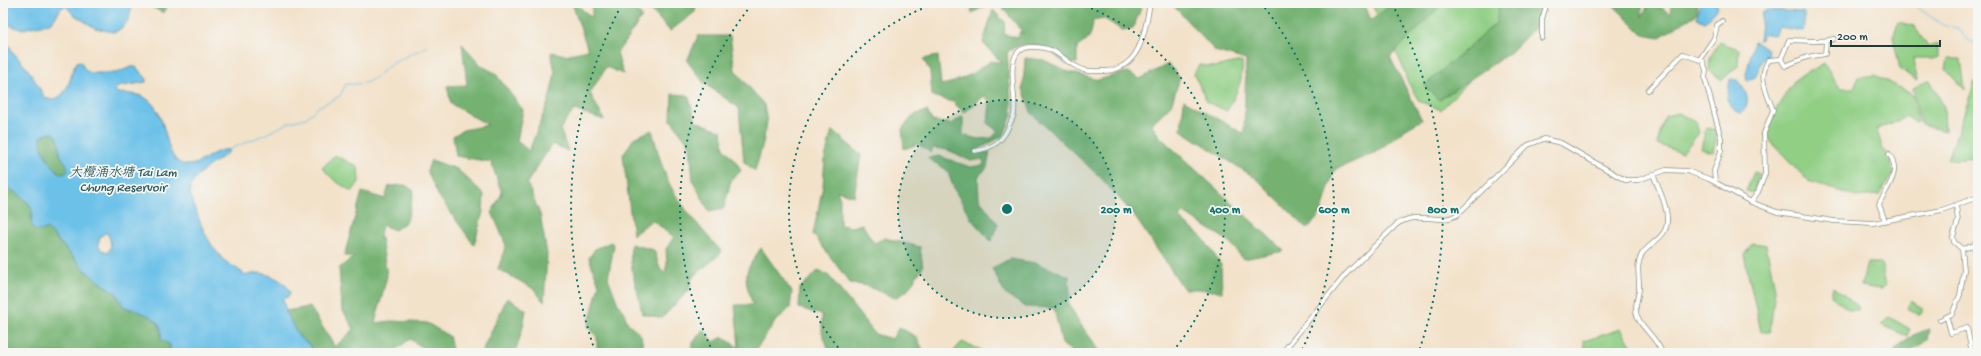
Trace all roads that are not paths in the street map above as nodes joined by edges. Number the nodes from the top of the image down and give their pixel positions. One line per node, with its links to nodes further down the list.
1 (1150, 3): 10 (street)
2 (1547, 3): 4 (street)
3 (1722, 21): 7 (street)
4 (1542, 38)
5 (1834, 39): 6 (street)
6 (1826, 41): 8 (street); 8 (street)
7 (1700, 59): 9 (street); 13 (street)
8 (1781, 59): 15 (street)
9 (1648, 90)
10 (975, 150)
11 (1889, 154): 17 (street)
12 (1653, 174): 13 (street); 22 (street); 23 (street)
13 (1715, 182): 15 (street)
14 (1978, 197): 16 (street)
15 (1751, 202): 17 (street)
16 (1956, 205): 17 (street); 19 (street)
17 (1885, 221)
18 (1978, 241): 19 (street)
19 (1962, 249): 20 (street)
20 (1947, 318): 21 (street); 24 (street)
21 (1940, 320)
22 (1282, 353)
23 (1662, 353)
24 (1972, 353)

